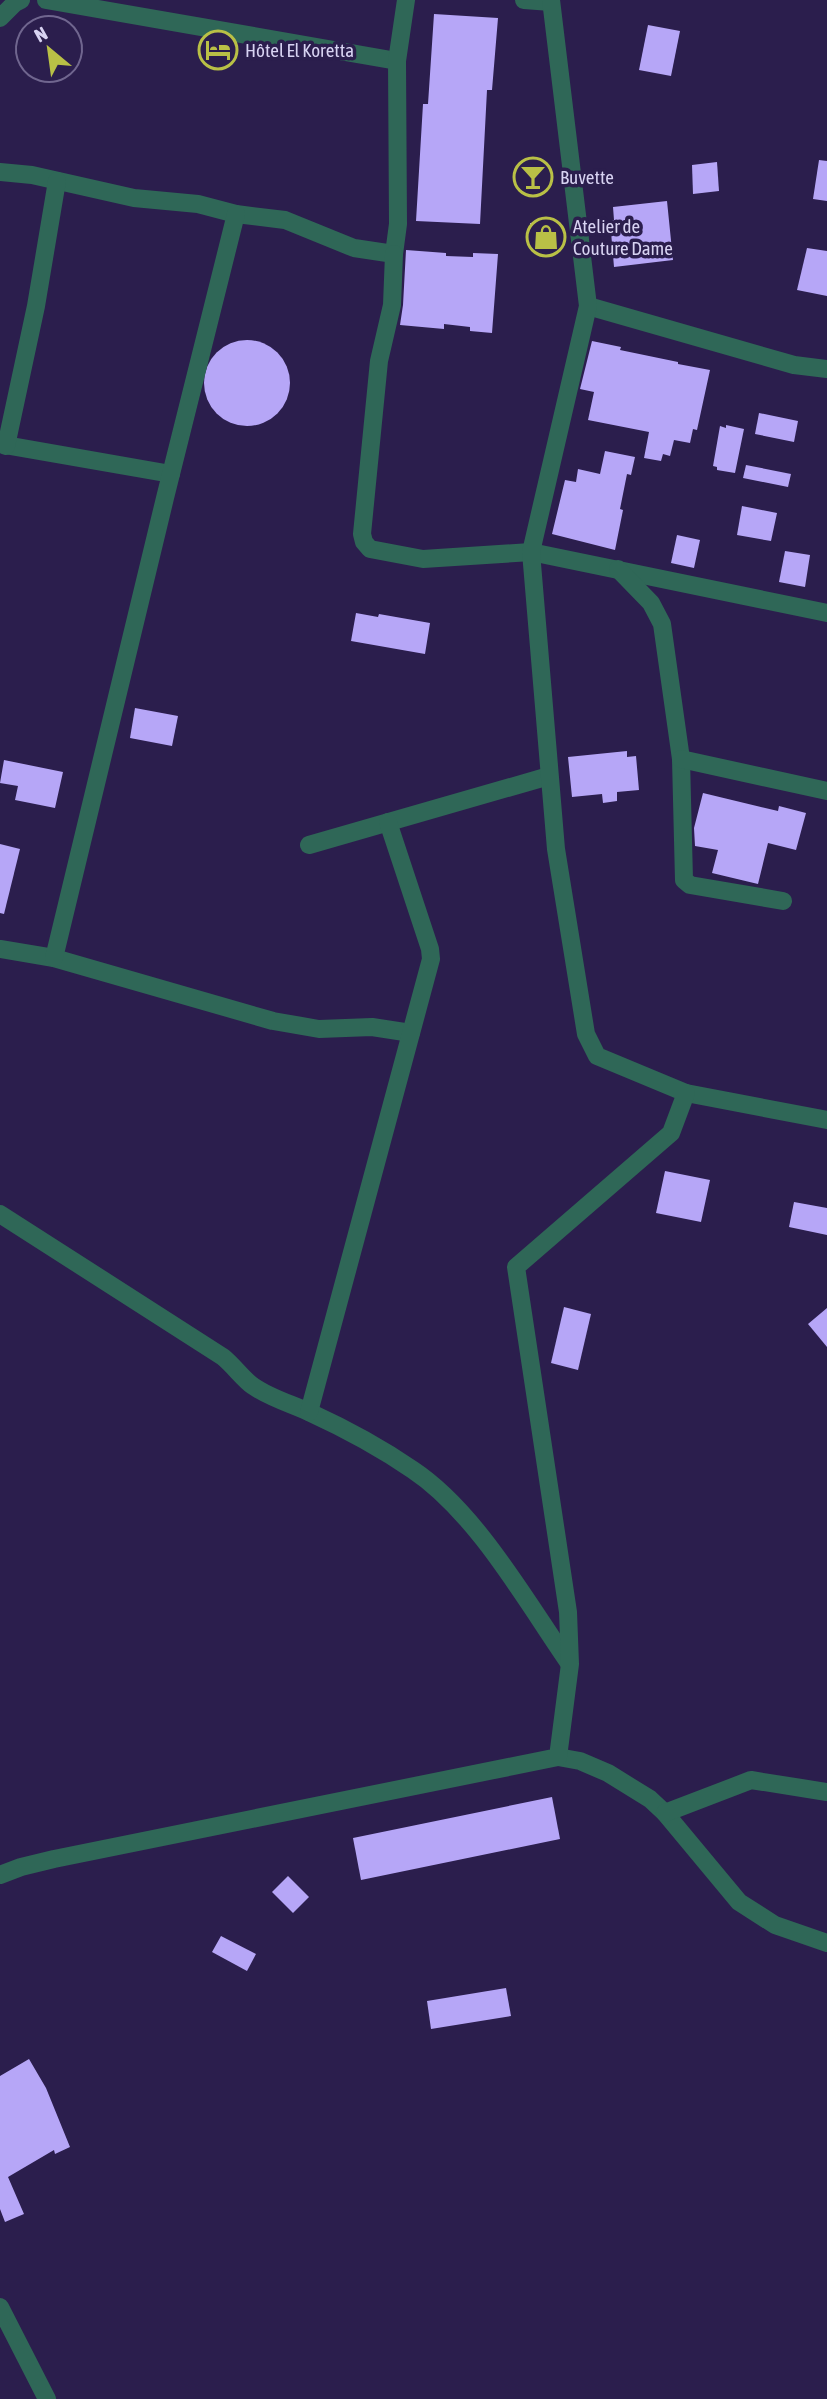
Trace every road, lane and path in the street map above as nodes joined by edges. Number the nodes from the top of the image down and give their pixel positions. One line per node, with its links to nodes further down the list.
1 (21, 0): 6 (street)
2 (46, 0): 7 (street)
3 (406, 0): 7 (street)
4 (524, 0): 5 (street)
5 (551, 1): 12 (street)
6 (0, 18)
7 (397, 61): 11 (street)
8 (0, 172): 9 (street)
9 (57, 181): 10 (street); 14 (street)
10 (236, 214): 11 (street); 15 (street)
11 (394, 254): 16 (street)
12 (588, 306): 13 (street); 16 (street)
13 (827, 369)
14 (3, 445): 15 (street)
15 (171, 474): 26 (street)
16 (531, 552): 17 (street); 20 (street)
17 (617, 568): 18 (street); 19 (street)
18 (827, 612)
19 (681, 758): 21 (street); 24 (street)
20 (549, 776): 22 (street); 28 (street)
21 (827, 791)
22 (388, 822): 23 (street); 27 (street)
23 (309, 845)
24 (783, 901)
25 (0, 949): 26 (street)
26 (54, 958): 27 (street)
27 (411, 1033): 31 (street)
28 (686, 1093): 29 (street); 32 (street)
29 (827, 1120)
30 (0, 1214): 31 (street)
31 (309, 1412): 32 (street)
32 (570, 1664): 33 (street)
33 (558, 1757): 35 (street); 36 (street)
34 (827, 1791): 35 (street)
35 (665, 1812): 37 (street)
36 (0, 1875)
37 (827, 1943)
38 (0, 2307): 39 (street)
39 (47, 2399)

